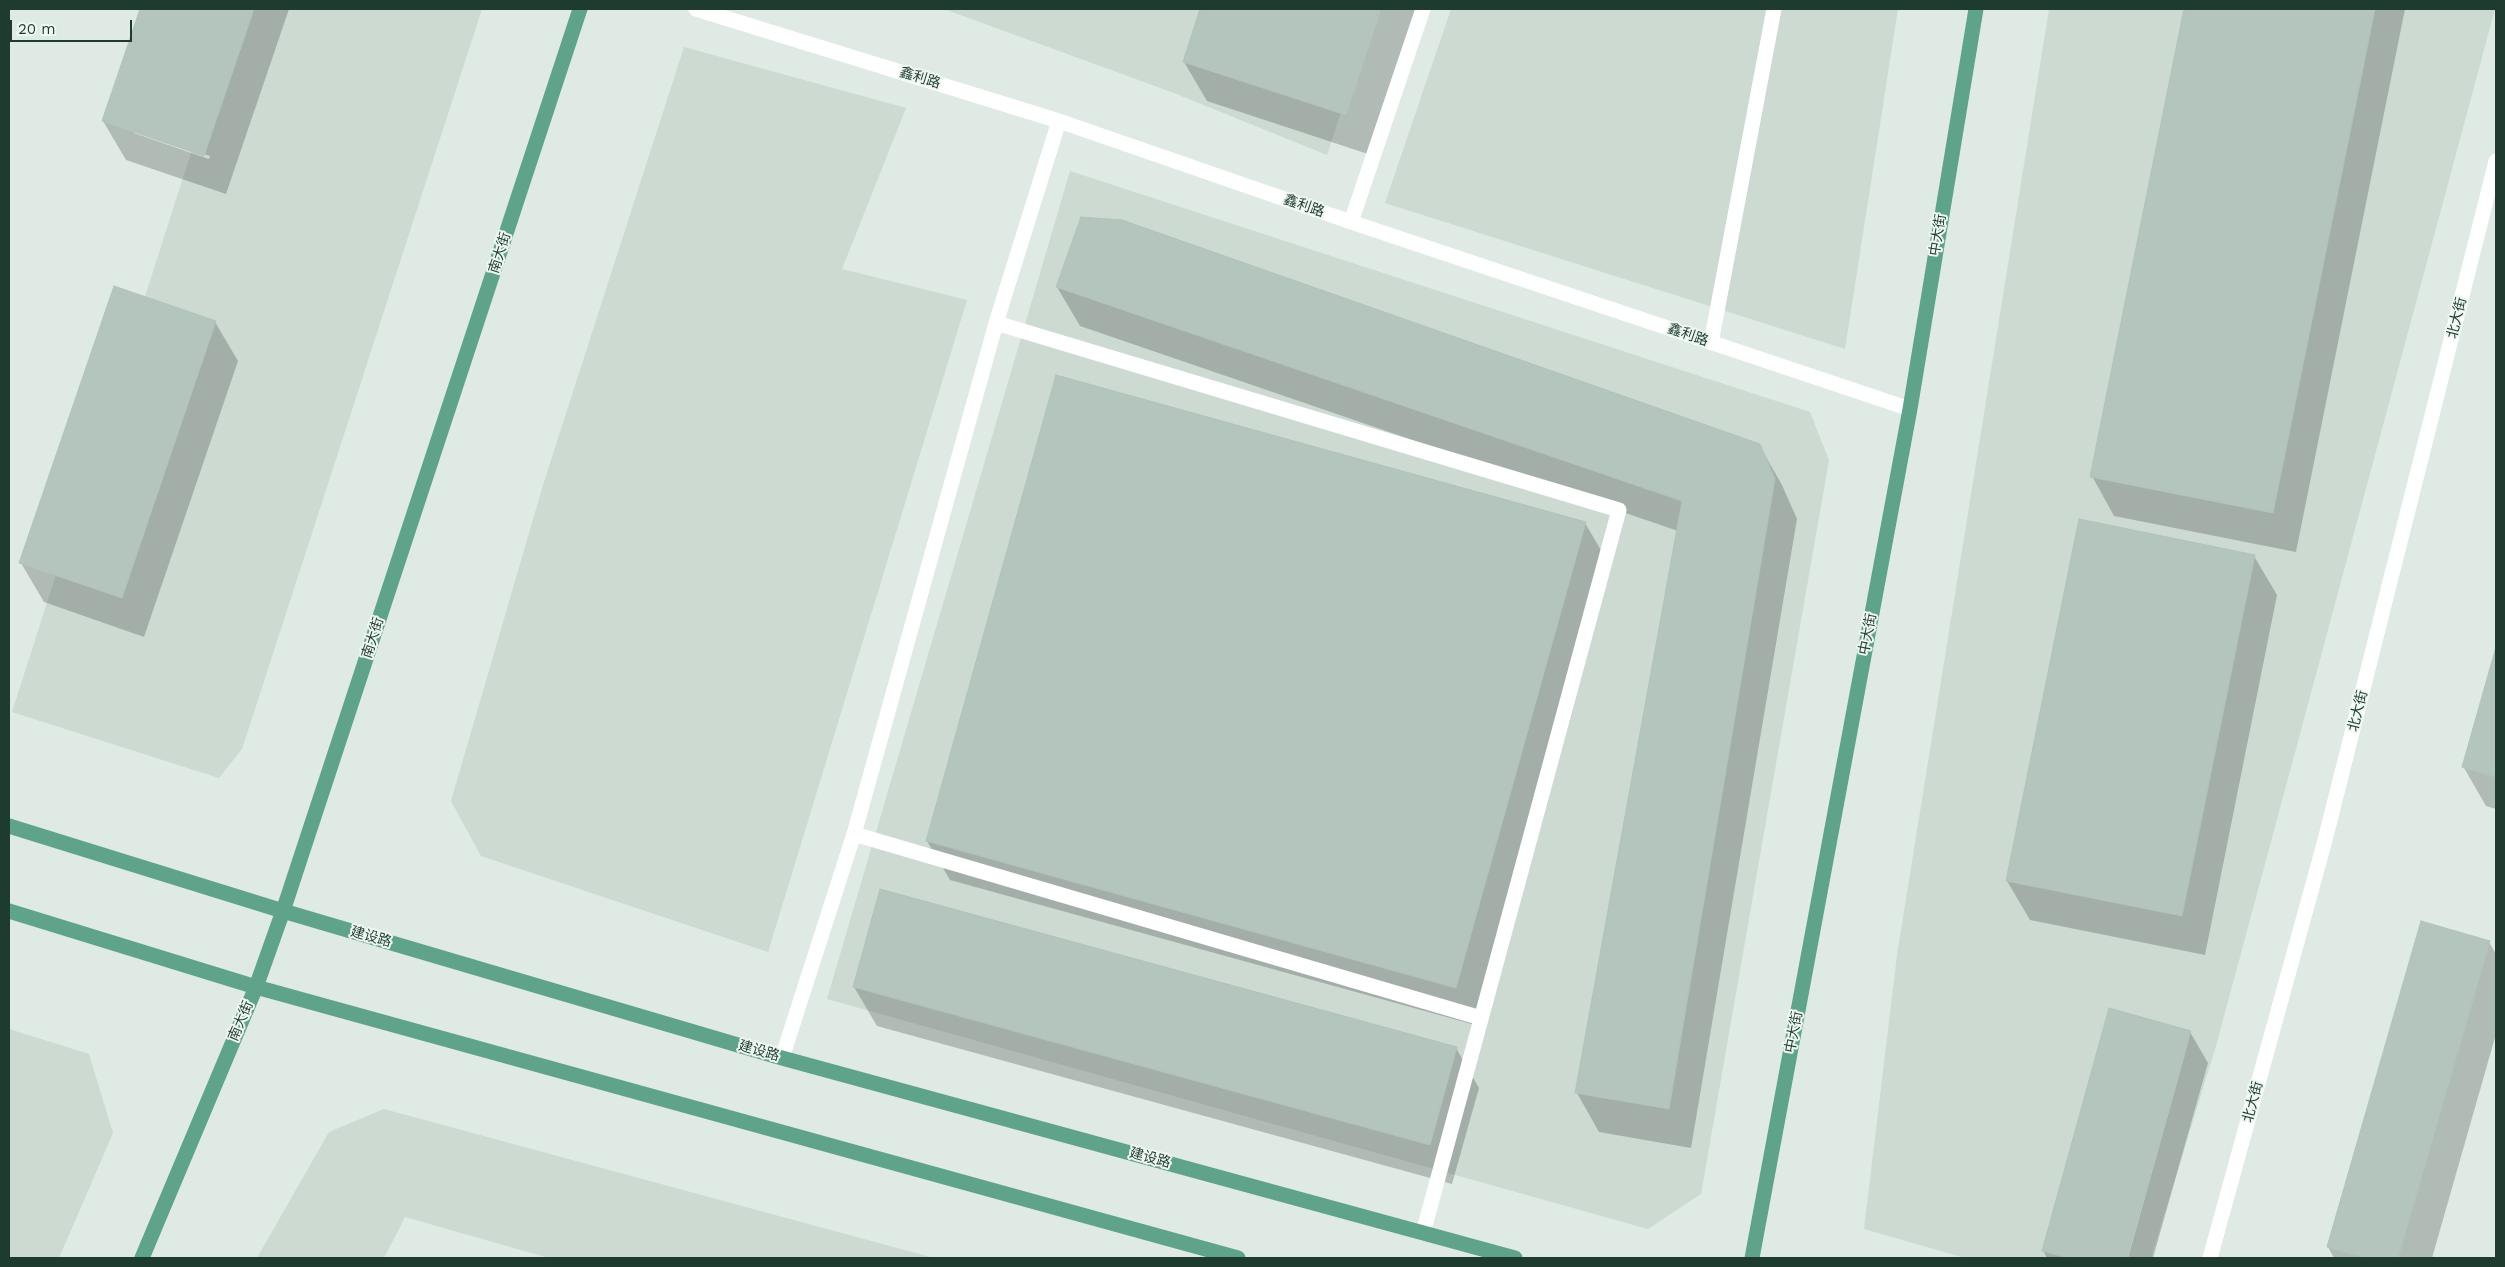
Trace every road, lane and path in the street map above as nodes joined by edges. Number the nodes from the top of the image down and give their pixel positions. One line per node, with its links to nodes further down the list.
1 (580, 9): 15 (main road, 南大街)
2 (696, 9): 6 (street, 鑫利路)
3 (1423, 9): 8 (street)
4 (1774, 9): 10 (street)
5 (1976, 9): 11 (main road, 中大街)
6 (1059, 121): 8 (street, 鑫利路); 9 (street)
7 (2496, 161): 24 (street, 北大街)
8 (1351, 222): 10 (street, 鑫利路)
9 (996, 323): 13 (street); 17 (street)
10 (1711, 343): 11 (street, 鑫利路)
11 (1910, 409): 23 (main road, 中大街)
12 (9, 826): 15 (main road, 建设路)
13 (854, 834): 17 (street); 18 (street)
14 (9, 911): 16 (main road)
15 (283, 911): 16 (main road, 南大街); 18 (main road, 建设路)
16 (256, 986): 20 (main road, 南大街); 21 (main road)
17 (1481, 1018): 19 (street)
18 (782, 1058): 19 (main road, 建设路)
19 (1423, 1233): 22 (main road, 建设路)
20 (142, 1258)
21 (1238, 1258)
22 (1515, 1258)
23 (1752, 1258)
24 (2210, 1258)

